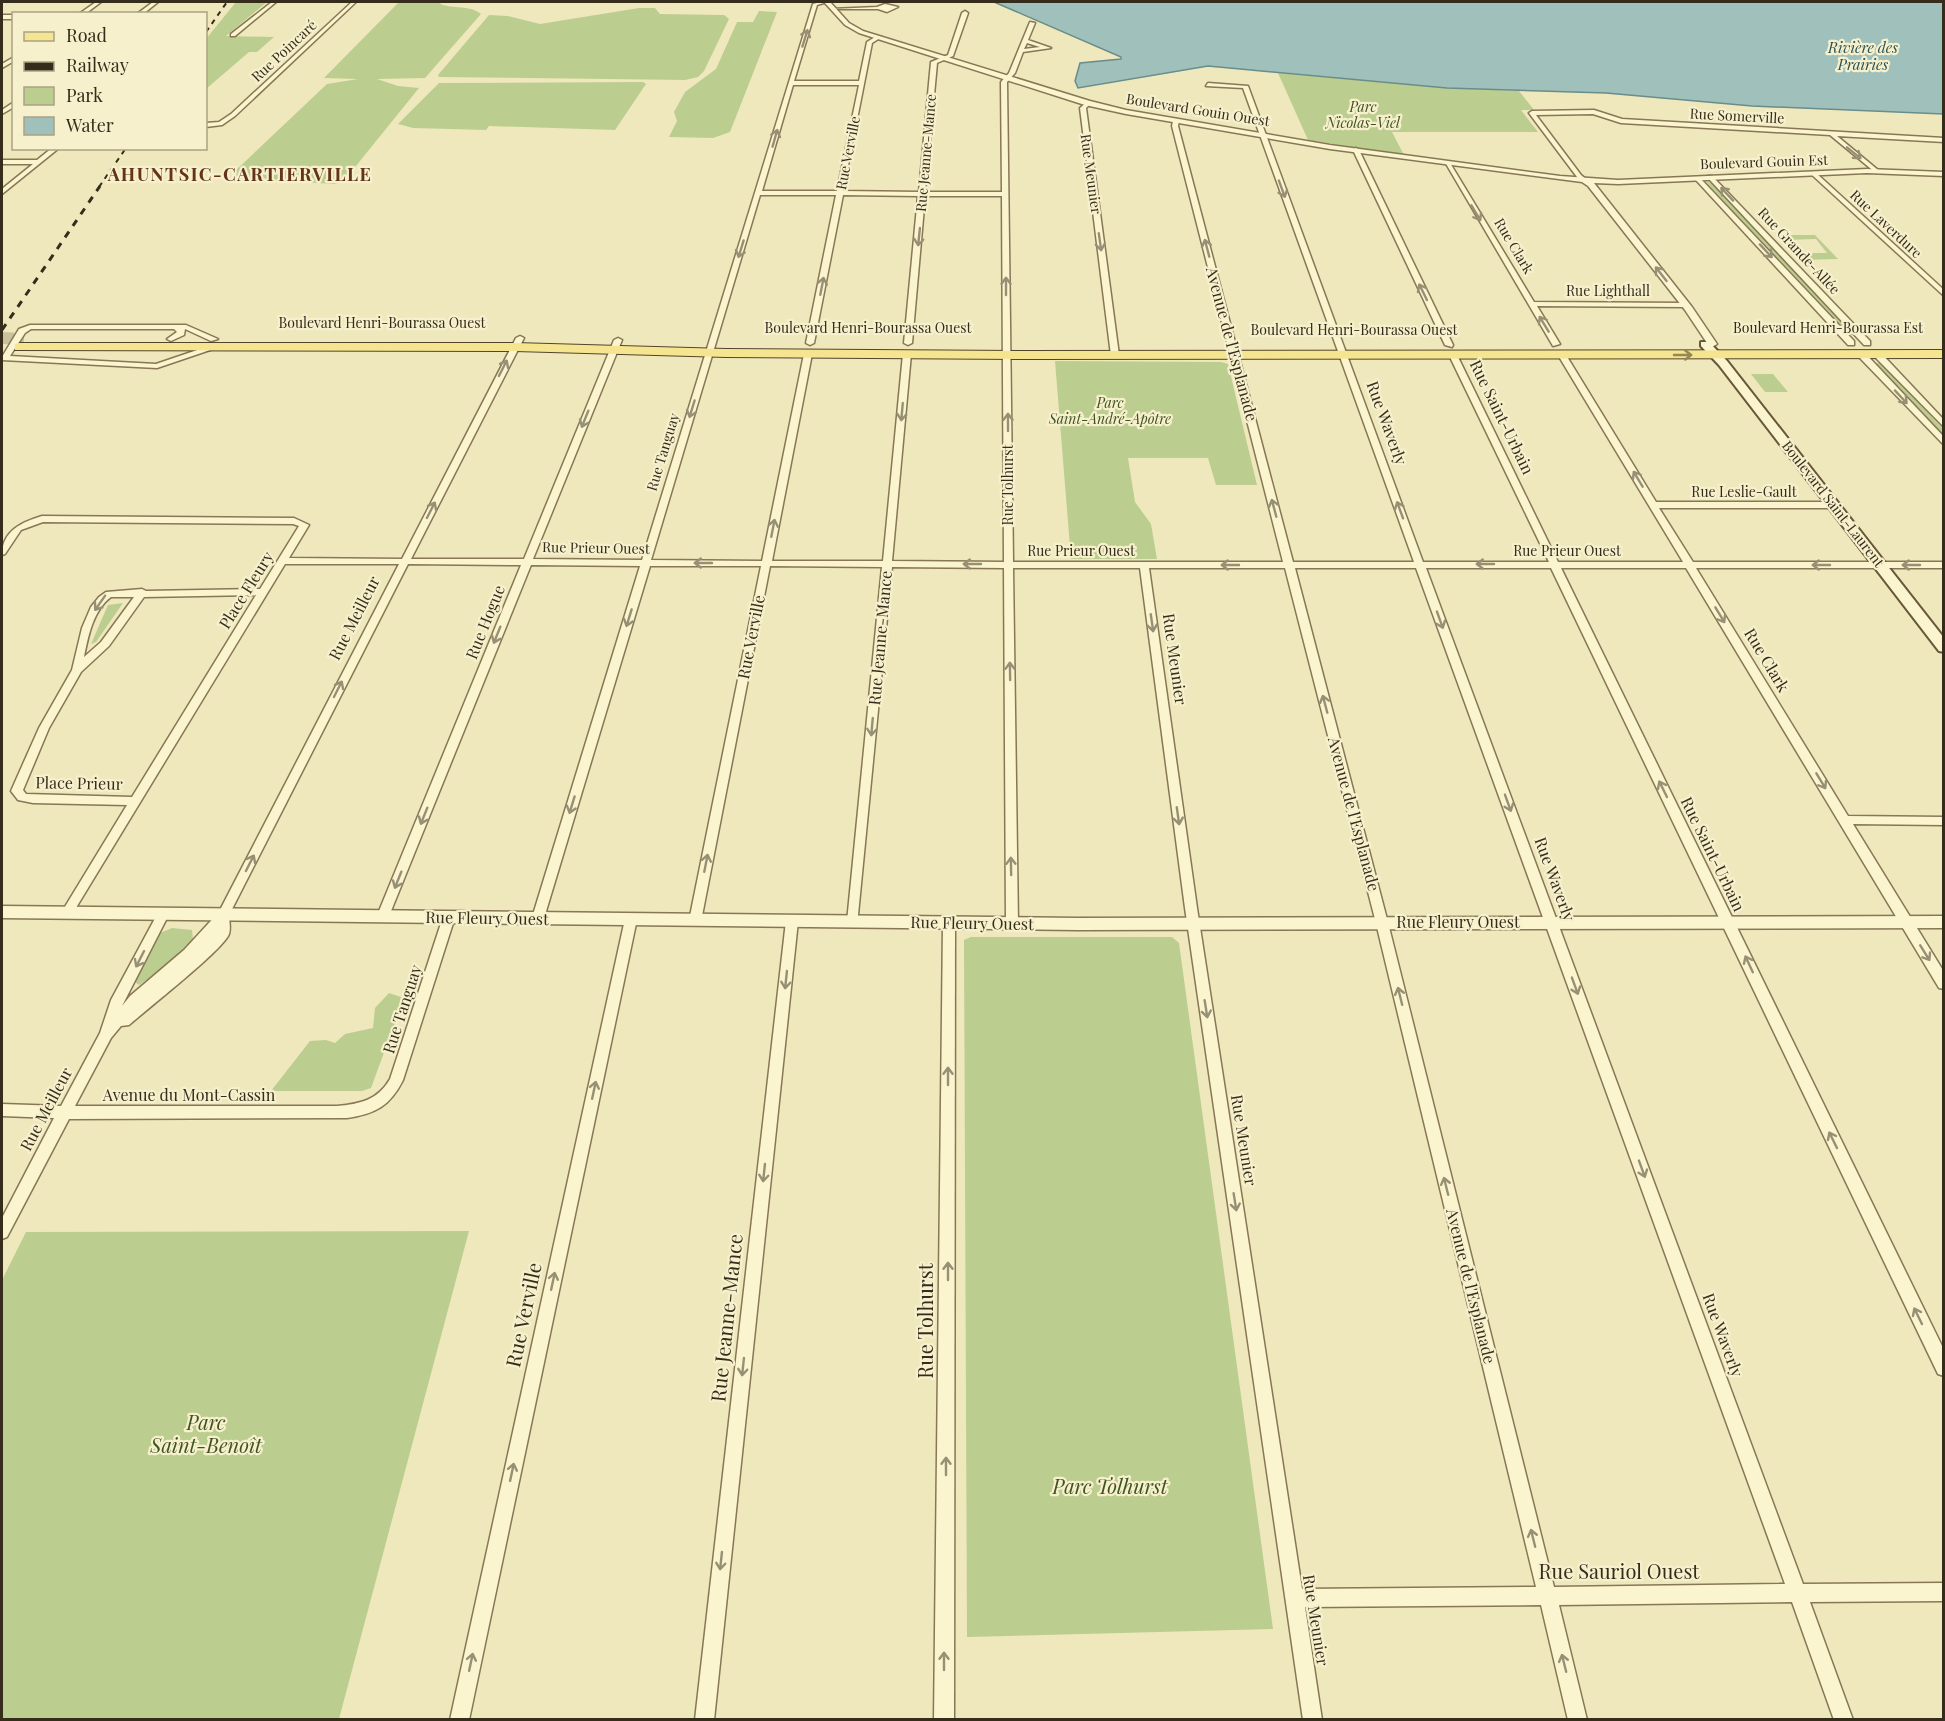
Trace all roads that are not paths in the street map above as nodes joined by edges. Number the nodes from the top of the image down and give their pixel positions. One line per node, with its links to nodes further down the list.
1 (99, 2): 8 (street)
2 (156, 2): 9 (street)
3 (274, 2): 12 (street)
4 (354, 2): 23 (street, Rue Poincaré)
5 (826, 2): 7 (street, Boulevard Gouin Ouest); 18 (street, Rue Tanguay, one-way to 5)
6 (878, 8): 7 (street)
7 (833, 9): 13 (street, Boulevard Gouin Ouest)
8 (84, 12)
9 (143, 12)
10 (965, 13): 16 (street, Rue Jeanne-Mance)
11 (1032, 23): 14 (street, Rue Tolhurst)
12 (233, 35)
13 (876, 38): 16 (street, Boulevard Gouin Ouest); 19 (street, Rue Verville)
14 (1025, 41): 15 (street, Rue Tolhurst); 15 (street)
15 (1021, 51): 17 (street, Rue Tolhurst)
16 (941, 58): 17 (street, Boulevard Gouin Ouest); 44 (street, Rue Jeanne-Mance)
17 (1007, 78): 21 (street, Boulevard Gouin Ouest); 45 (street, Rue Tolhurst)
18 (791, 82): 19 (street); 42 (street, Rue Tanguay, one-way to 18)
19 (862, 83): 43 (street, Rue Verville)
20 (1208, 85): 27 (street, Rue Waverly)
21 (1088, 104): 25 (street, Boulevard Gouin Ouest); 62 (street, Rue Meunier, one-way to 62)
22 (1532, 113): 28 (street, Rue Somerville); 40 (street, Boulevard Saint-Laurent)
23 (230, 117): 24 (street); 26 (street, Rue Poincaré)
24 (207, 118)
25 (1176, 121): 27 (street, Boulevard Gouin Ouest); 63 (street, Avenue de l'Esplanade, one-way to 25)
26 (207, 125)
27 (1262, 134): 31 (street, Boulevard Gouin Ouest); 64 (street, Rue Waverly, one-way to 64)
28 (1832, 134): 29 (street, Rue Somerville); 35 (street, one-way to 35)
29 (1944, 140)
30 (54, 150): 33 (street)
31 (1356, 150): 34 (street, Boulevard Gouin Ouest); 65 (street, Rue Saint-Urbain, one-way to 31)
32 (2, 162): 33 (street)
33 (39, 162): 41 (street)
34 (1447, 163): 40 (street, Boulevard Gouin Ouest); 47 (street, Rue Clark, one-way to 47)
35 (1876, 171): 36 (street, Boulevard Gouin Est); 37 (street, Boulevard Gouin Est)
36 (1813, 173): 38 (street, Boulevard Gouin Est); 46 (street, Rue Laverdure)
37 (1944, 174)
38 (1710, 177): 39 (street, Boulevard Gouin Est); 61 (street, Rue Grande-Allée, one-way to 38)
39 (1697, 178): 40 (street, Boulevard Gouin Est); 54 (street, Rue Grande-Allée, one-way to 54)
40 (1582, 180): 48 (street, Boulevard Saint-Laurent); 49 (street, Boulevard Saint-Laurent, one-way to 40)
41 (2, 192)
42 (758, 193): 43 (street); 57 (street, Rue Tanguay, one-way to 57)
43 (840, 194): 44 (street); 58 (street, Rue Verville, one-way to 43)
44 (923, 194): 45 (street); 59 (street, Rue Jeanne-Mance, one-way to 59)
45 (1006, 194): 60 (street, Rue Tolhurst, one-way to 45)
46 (1944, 294)
47 (1531, 304): 48 (street, Rue Lighthall); 66 (street, Rue Clark, one-way to 47)
48 (1672, 304): 49 (street, Rue Lighthall); 67 (street, Boulevard Saint-Laurent)
49 (1685, 304): 67 (street, Boulevard Saint-Laurent)
50 (172, 338): 52 (main road, Boulevard Henri-Bourassa Ouest); 53 (main road, Boulevard Henri-Bourassa Ouest); 53 (street); 70 (street); 70 (street, Boulevard Henri-Bourassa Ouest)
51 (517, 342): 53 (main road, Boulevard Henri-Bourassa Ouest); 56 (main road, Boulevard Henri-Bourassa Ouest); 78 (street, Rue Meilleur, one-way to 51)
52 (21, 343)
53 (215, 343): 70 (street, Boulevard Henri-Bourassa Ouest)
54 (1851, 343): 61 (main road, Boulevard Henri-Bourassa Est); 67 (main road, Boulevard Henri-Bourassa Est)
55 (1944, 343): 61 (main road, Boulevard Henri-Bourassa Est)
56 (616, 345): 57 (main road, Boulevard Henri-Bourassa Ouest); 77 (street, Rue Hogue, one-way to 77)
57 (711, 347): 58 (main road, Boulevard Henri-Bourassa Ouest); 79 (street, Rue Tanguay, one-way to 79)
58 (809, 348): 59 (main road, Boulevard Henri-Bourassa Ouest); 80 (street, Rue Verville, one-way to 58)
59 (908, 349): 60 (main road, Boulevard Henri-Bourassa Ouest); 81 (street, Rue Jeanne-Mance, one-way to 81)
60 (1007, 349): 62 (main road, Boulevard Henri-Bourassa Ouest); 83 (street, Rue Tolhurst, one-way to 60)
61 (1864, 349): 67 (main road, Boulevard Henri-Bourassa Est); 68 (main road, Boulevard Henri-Bourassa Est); 72 (street, Rue Grande-Allée, one-way to 72)
62 (1114, 350): 63 (main road, Boulevard Henri-Bourassa Ouest)
63 (1234, 350): 64 (main road, Boulevard Henri-Bourassa Ouest); 85 (street, Avenue de l'Esplanade, one-way to 63)
64 (1341, 350): 65 (main road, Boulevard Henri-Bourassa Ouest); 86 (street, Rue Waverly, one-way to 64)
65 (1451, 350): 66 (main road, Boulevard Henri-Bourassa Ouest); 82 (street, Rue Saint-Urbain)
66 (1559, 350): 67 (main road, Boulevard Henri-Bourassa Ouest); 73 (street, Rue Clark, one-way to 66)
67 (1714, 352): 74 (main road, Boulevard Saint-Laurent)
68 (1877, 354): 69 (main road, Boulevard Henri-Bourassa Est); 71 (street)
69 (1944, 354)
70 (148, 366)
71 (1944, 425)
72 (1944, 443)
73 (1654, 505): 74 (street, Rue Leslie-Gault); 87 (street, Rue Clark)
74 (1833, 505): 88 (main road, Boulevard Saint-Laurent)
75 (2, 552): 76 (street, Place Fleury)
76 (284, 561): 78 (street, Rue Prieur Ouest); 91 (street, Place Fleury)
77 (528, 561): 78 (street, Rue Prieur Ouest); 79 (street, Rue Prieur Ouest); 101 (street, Rue Hogue, one-way to 101)
78 (404, 562): 100 (street, Rue Meilleur, one-way to 78)
79 (645, 562): 80 (street, Rue Prieur Ouest, one-way to 79); 103 (street, Rue Tanguay, one-way to 103)
80 (766, 563): 81 (street, Rue Prieur Ouest); 105 (street, Rue Verville, one-way to 80)
81 (887, 564): 83 (street, Rue Prieur Ouest, one-way to 81); 108 (street, Rue Jeanne-Mance, one-way to 108)
82 (1555, 564): 86 (street, Rue Prieur Ouest, one-way to 86); 87 (street, Rue Prieur Ouest); 107 (street, Rue Saint-Urbain, one-way to 82)
83 (1009, 565): 84 (street, Rue Prieur Ouest); 114 (street, Rue Tolhurst, one-way to 83)
84 (1144, 565): 85 (street, Rue Prieur Ouest, one-way to 84); 115 (street, Rue Meunier, one-way to 115)
85 (1289, 565): 86 (street, Rue Prieur Ouest); 113 (street, Avenue de l'Esplanade, one-way to 85)
86 (1420, 565): 109 (street, Rue Waverly, one-way to 109)
87 (1690, 565): 88 (street, Rue Prieur Ouest, one-way to 87); 95 (street, Rue Clark, one-way to 95)
88 (1879, 565): 89 (street, Rue Prieur Ouest, one-way to 88); 92 (main road, Boulevard Saint-Laurent)
89 (1944, 565)
90 (142, 592): 91 (street, Place Prieur); 93 (street, Place Prieur); 93 (street, Place Prieur, one-way to 93)
91 (264, 592): 94 (street, Place Fleury)
92 (1944, 648)
93 (77, 670): 94 (street, Place Prieur)
94 (136, 801): 98 (street, Place Fleury)
95 (1845, 820): 96 (street); 110 (street, Rue Clark)
96 (1944, 821)
97 (2, 912): 98 (street, Rue Fleury Ouest)
98 (67, 913): 99 (street, Rue Fleury Ouest)
99 (163, 914): 100 (street, Rue Fleury Ouest); 117 (street, Rue Meilleur, one-way to 117)
100 (223, 915): 101 (street, Rue Fleury Ouest); 117 (street, Rue Meilleur)
101 (383, 916): 102 (street, Rue Fleury Ouest)
102 (449, 917): 103 (street, Rue Fleury Ouest); 118 (street, Rue Tanguay)
103 (538, 918): 104 (street, Rue Fleury Ouest)
104 (631, 920): 105 (street, Rue Fleury Ouest); 127 (street, Rue Verville, one-way to 104)
105 (695, 921): 106 (street, Rue Fleury Ouest)
106 (792, 921): 108 (street, Rue Fleury Ouest); 128 (street, Rue Jeanne-Mance, one-way to 128)
107 (1727, 921): 109 (street, Rue Fleury Ouest); 110 (street, Rue Fleury Ouest); 122 (street, Rue Saint-Urbain, one-way to 107)
108 (853, 922): 112 (street, Rue Fleury Ouest)
109 (1551, 922): 113 (street, Rue Fleury Ouest); 124 (street, Rue Waverly, one-way to 124)
110 (1907, 922): 111 (street, Rue Fleury Ouest); 116 (street, Rue Clark, one-way to 116)
111 (1944, 922)
112 (949, 923): 114 (street, Rue Fleury Ouest); 129 (street, Rue Tolhurst, one-way to 112)
113 (1382, 923): 115 (street, Rue Fleury Ouest); 125 (street, Avenue de l'Esplanade, one-way to 113)
114 (1012, 924): 115 (street, Rue Fleury Ouest)
115 (1194, 925): 126 (street, Rue Meunier, one-way to 126)
116 (1944, 984)
117 (106, 1034): 120 (street, Rue Meilleur)
118 (376, 1105): 120 (street, Avenue du Mont-Cassin)
119 (2, 1110): 120 (street, Avenue du Mont-Cassin)
120 (65, 1112): 121 (street, Rue Meilleur)
121 (2, 1232)
122 (1944, 1368)
123 (1944, 1593): 124 (street, Rue Sauriol Ouest)
124 (1799, 1594): 125 (street, Rue Sauriol Ouest); 132 (street, Rue Waverly)
125 (1546, 1595): 126 (street, Rue Sauriol Ouest); 131 (street, Avenue de l'Esplanade, one-way to 125)
126 (1294, 1598): 130 (street, Rue Meunier)
127 (459, 1719)
128 (704, 1719)
129 (944, 1719)
130 (1313, 1719)
131 (1578, 1719)
132 (1844, 1719)

